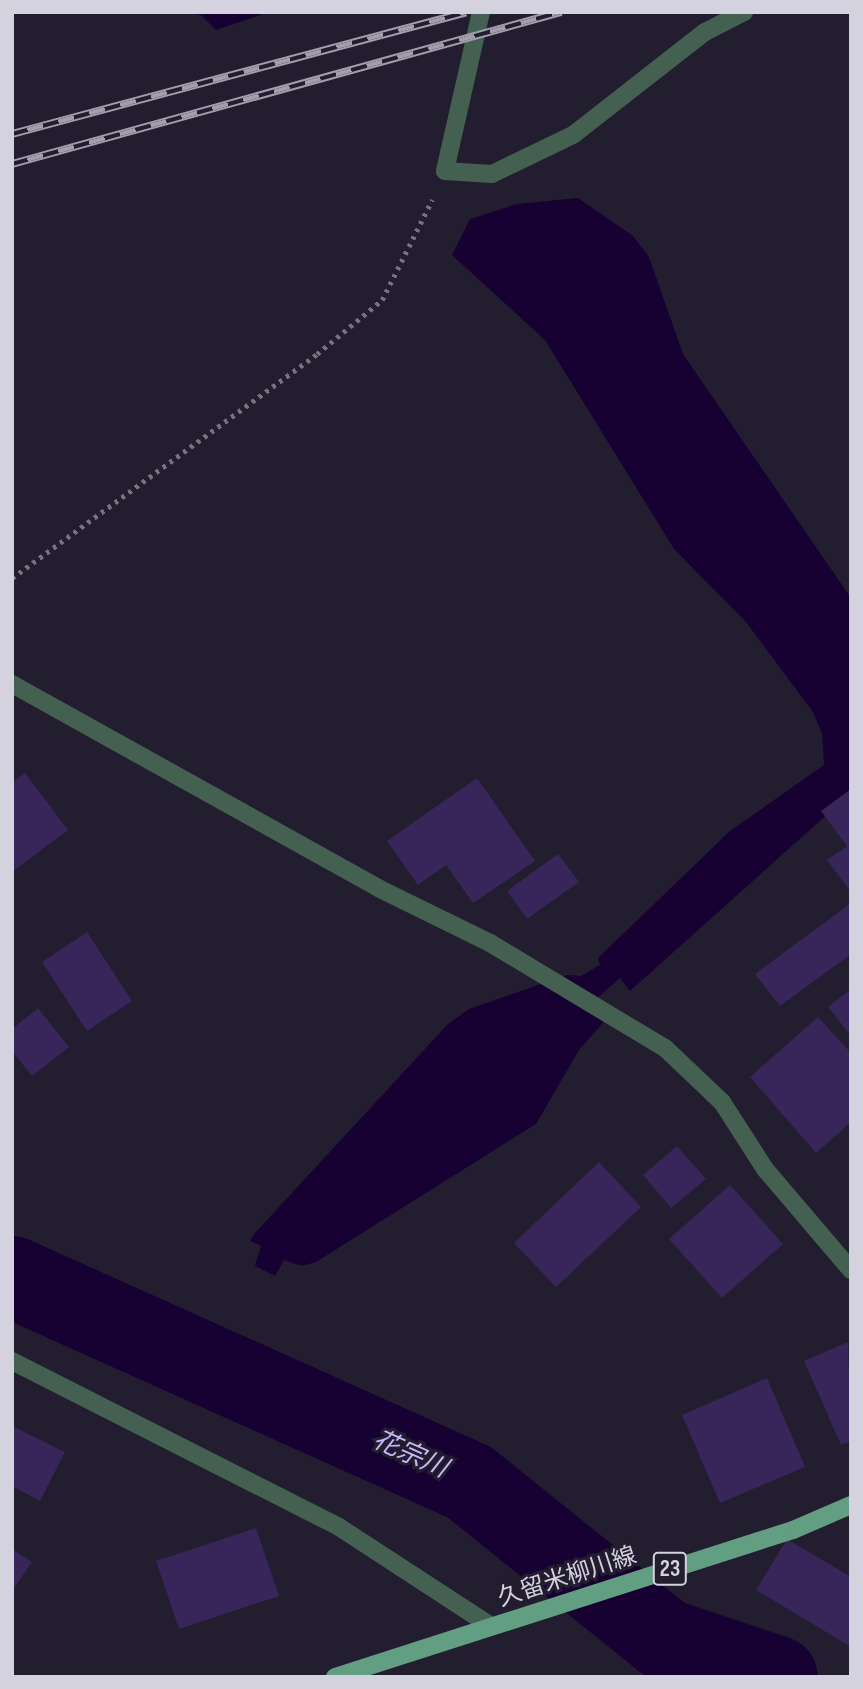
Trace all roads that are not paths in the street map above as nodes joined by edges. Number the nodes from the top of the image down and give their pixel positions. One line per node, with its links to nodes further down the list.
1 (481, 12): 2 (street)
2 (744, 12)
3 (12, 684): 4 (street)
4 (851, 1270)
5 (12, 1361): 7 (street)
6 (851, 1504): 7 (main road, 久留米柳川線 / 23)
7 (491, 1626): 8 (main road, 久留米柳川線 / 23)
8 (335, 1677)

